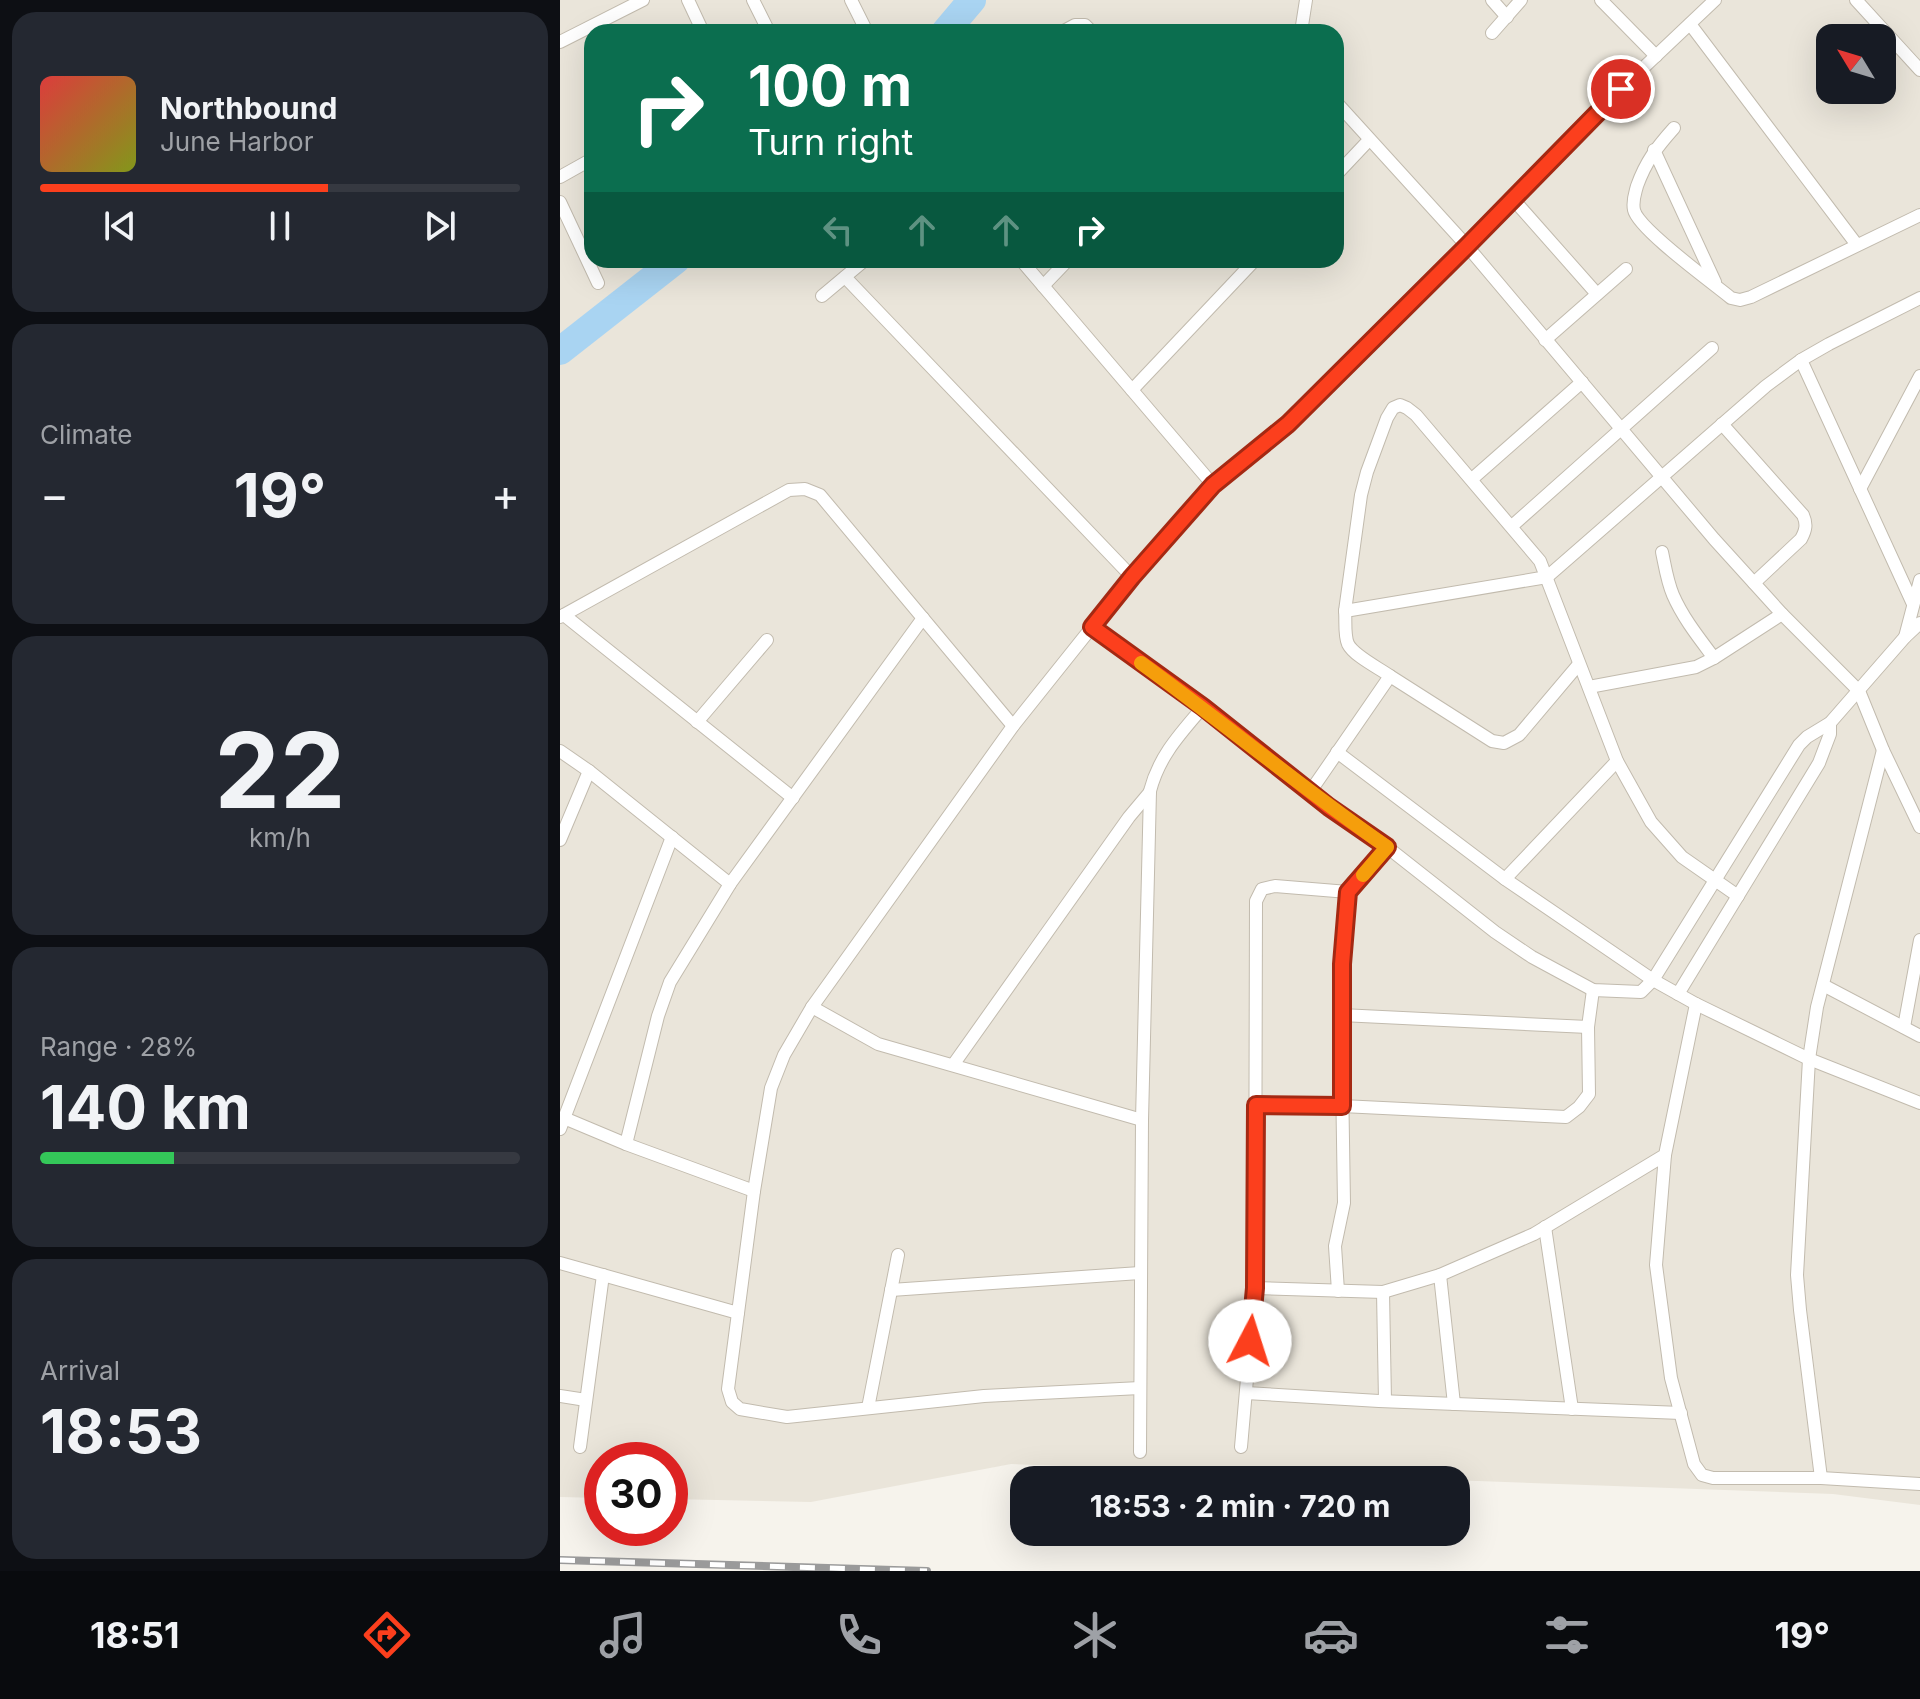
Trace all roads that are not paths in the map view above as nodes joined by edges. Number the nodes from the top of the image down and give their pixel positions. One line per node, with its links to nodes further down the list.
1 (643, 0): 11 (street)
2 (688, 0): 14 (street)
3 (753, 0): 15 (street)
4 (851, 0): 16 (street)
5 (1306, 0): 17 (street)
6 (1492, 0): 12 (street)
7 (1521, 0): 12 (street)
8 (1601, 0): 22 (street)
9 (1715, 0): 18 (street)
10 (1856, 0): 23 (street)
11 (626, 3): 13 (street)
12 (1507, 17): 20 (street)
13 (593, 24)
14 (699, 24)
15 (765, 24)
16 (863, 24)
17 (1302, 24)
18 (1690, 24): 22 (street); 34 (street)
19 (584, 30): 21 (street)
20 (1492, 33)
21 (560, 42)
22 (1656, 56): 31 (street)
23 (1920, 70)
24 (1344, 111): 26 (street)
25 (1674, 128): 27 (street)
26 (1369, 140): 29 (street); 35 (street)
27 (1654, 150): 46 (street); 46 (street)
28 (584, 164): 30 (street)
29 (1344, 167)
30 (560, 177)
31 (1513, 199): 35 (street); 47 (street)
32 (560, 202): 36 (street)
33 (1920, 215): 34 (street)
34 (1857, 245): 46 (street)
35 (1467, 246): 50 (street); 60 (street)
36 (584, 253)
37 (591, 268): 44 (street)
38 (856, 268): 43 (street)
39 (1028, 268): 45 (street)
40 (1060, 268): 45 (street)
41 (1247, 268): 55 (street)
42 (1626, 269): 47 (street)
43 (845, 277): 48 (street); 64 (street)
44 (598, 283)
45 (1043, 286): 55 (street)
46 (1717, 286)
47 (1597, 294): 50 (street)
48 (822, 296)
49 (1920, 298): 52 (street)
50 (1545, 340): 54 (street)
51 (1712, 348): 57 (street)
52 (1801, 360): 56 (street); 61 (street)
53 (1920, 376): 61 (street)
54 (1582, 382): 57 (street); 59 (street)
55 (1132, 390): 60 (street)
56 (1722, 424): 58 (street); 67 (street)
57 (1621, 429): 58 (street); 62 (street)
58 (1661, 476): 65 (street); 67 (street)
59 (1472, 479): 62 (street); 69 (street)
60 (1213, 485): 64 (street)
61 (1860, 489): 68 (street)
62 (1512, 526): 65 (street)
63 (1662, 552): 77 (street)
64 (1132, 577): 74 (street)
65 (1547, 577): 69 (street); 78 (street)
66 (1920, 580): 68 (street)
67 (1754, 583): 70 (street)
68 (1913, 604): 75 (street)
69 (1345, 611): 79 (street)
70 (1782, 614): 77 (street); 81 (street)
71 (562, 616): 72 (street); 83 (street)
72 (923, 618): 85 (street); 93 (street)
73 (1920, 623): 75 (street)
74 (1092, 627): 82 (street); 85 (street)
75 (1905, 637): 81 (street)
76 (767, 640): 83 (street)
77 (1714, 658): 80 (street)
78 (1579, 664): 79 (street); 80 (street)
79 (1390, 676): 88 (street)
80 (1589, 687): 89 (street)
81 (1859, 691): 84 (street); 86 (street)
82 (1203, 707): 91 (street); 92 (street)
83 (697, 722): 93 (street)
84 (1830, 723): 99 (street); 102 (street)
85 (1013, 726): 109 (street)
86 (1883, 750): 94 (street); 105 (street)
87 (560, 751): 90 (street)
88 (1337, 752): 92 (street); 98 (street)
89 (1617, 761): 98 (street); 99 (street)
90 (589, 771): 95 (street); 96 (street)
91 (1150, 791): 115 (street); 119 (street)
92 (1310, 792): 97 (street)
93 (793, 798): 100 (street)
94 (1920, 827)
95 (672, 837): 100 (street); 120 (street)
96 (560, 840)
97 (1387, 847): 101 (street); 106 (street)
98 (1505, 879): 104 (street)
99 (1715, 880): 102 (street); 104 (street)
100 (730, 884): 121 (street)
101 (1348, 892): 110 (street); 117 (street)
102 (1738, 896): 107 (street)
103 (1920, 940): 112 (street)
104 (1653, 980): 106 (street); 107 (street)
105 (1823, 985): 112 (street); 114 (street)
106 (1593, 990): 111 (street)
107 (1678, 994): 108 (street)
108 (1696, 1004): 114 (street); 122 (street)
109 (812, 1007): 115 (street); 123 (street)
110 (1341, 1015): 111 (street); 118 (street)
111 (1588, 1027): 118 (street)
112 (1904, 1027): 113 (street)
113 (1920, 1036)
114 (1809, 1059): 116 (street); 147 (street)
115 (953, 1065): 119 (street)
116 (1920, 1103)
117 (1256, 1105): 118 (street); 130 (street)
118 (1342, 1106): 132 (street)
119 (1142, 1120): 127 (street)
120 (562, 1124): 121 (street)
121 (626, 1144): 123 (street)
122 (1665, 1155): 124 (street); 143 (street)
123 (754, 1191): 134 (street)
124 (1545, 1227): 129 (street); 142 (street)
125 (898, 1255): 131 (street)
126 (560, 1263): 128 (street)
127 (1140, 1273): 131 (street); 135 (street)
128 (603, 1275): 134 (street); 138 (street)
129 (1440, 1275): 133 (street); 140 (street)
130 (1255, 1288): 132 (street); 136 (street)
131 (891, 1290): 141 (street)
132 (1338, 1291): 133 (street)
133 (1383, 1292): 139 (street)
134 (738, 1313): 141 (street)
135 (1140, 1388): 141 (street); 146 (street)
136 (1246, 1393): 139 (street); 145 (street)
137 (560, 1396): 138 (street)
138 (586, 1400): 144 (street)
139 (1385, 1401): 140 (street)
140 (1454, 1404): 142 (street)
141 (868, 1408)
142 (1572, 1409): 143 (street)
143 (1681, 1413): 147 (street)
144 (580, 1447)
145 (1241, 1447)
146 (1140, 1452)
147 (1821, 1478): 148 (street)
148 (1920, 1484)

